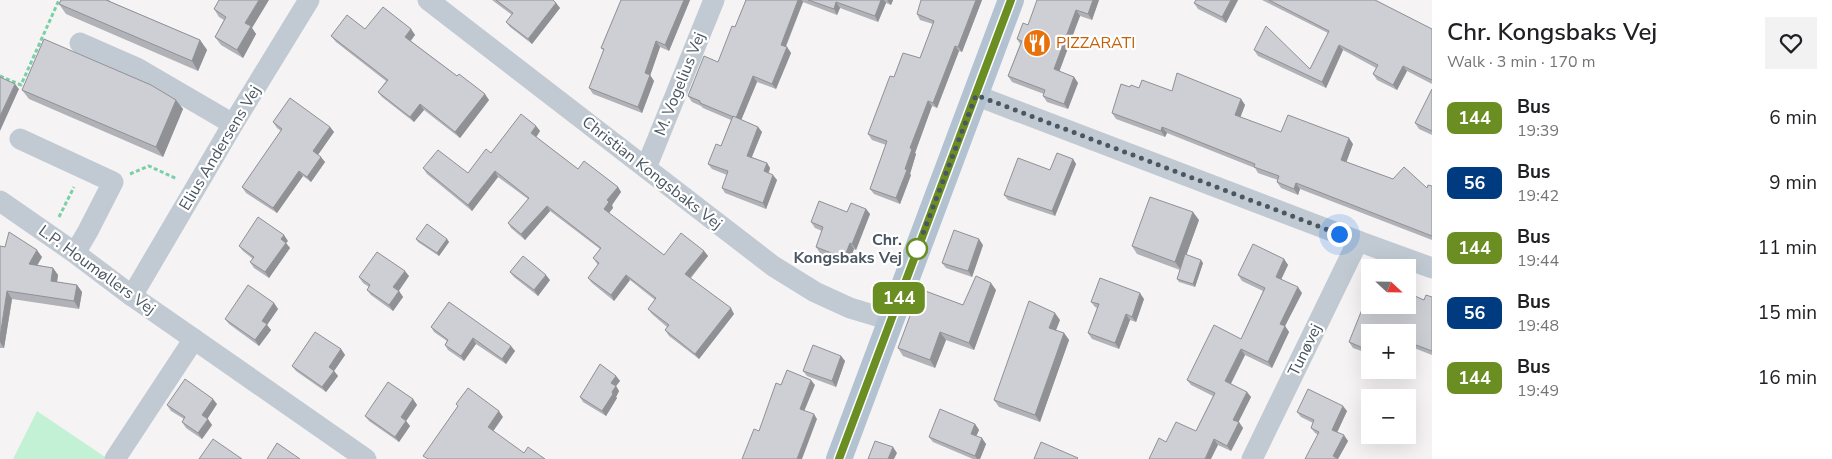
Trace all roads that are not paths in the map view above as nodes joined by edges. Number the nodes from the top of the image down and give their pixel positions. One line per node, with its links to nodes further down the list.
1 (308, 0): 7 (street, Elius Andersens Vej)
2 (428, 0): 9 (street, Christian Kongsbaks Vej)
3 (714, 0): 9 (street, M. Vogelius Vej)
4 (1011, 0): 6 (main road)
5 (80, 43): 7 (street)
6 (976, 95): 11 (street); 15 (main road)
7 (233, 124): 14 (street, Elius Andersens Vej)
8 (20, 139): 12 (street)
9 (646, 168): 15 (street, Christian Kongsbaks Vej)
10 (0, 201): 12 (street, L.P. Houmøllers Vej)
11 (1358, 241): 13 (street); 20 (street, Tunøvej)
12 (75, 253): 14 (street, L.P. Houmøllers Vej)
13 (1432, 268)
14 (132, 296): 16 (street, L.P. Houmøllers Vej)
15 (890, 320): 19 (main road)
16 (194, 339): 17 (street); 18 (street, L.P. Houmøllers Vej)
17 (115, 459)
18 (366, 459)
19 (839, 459)
20 (1252, 459)

